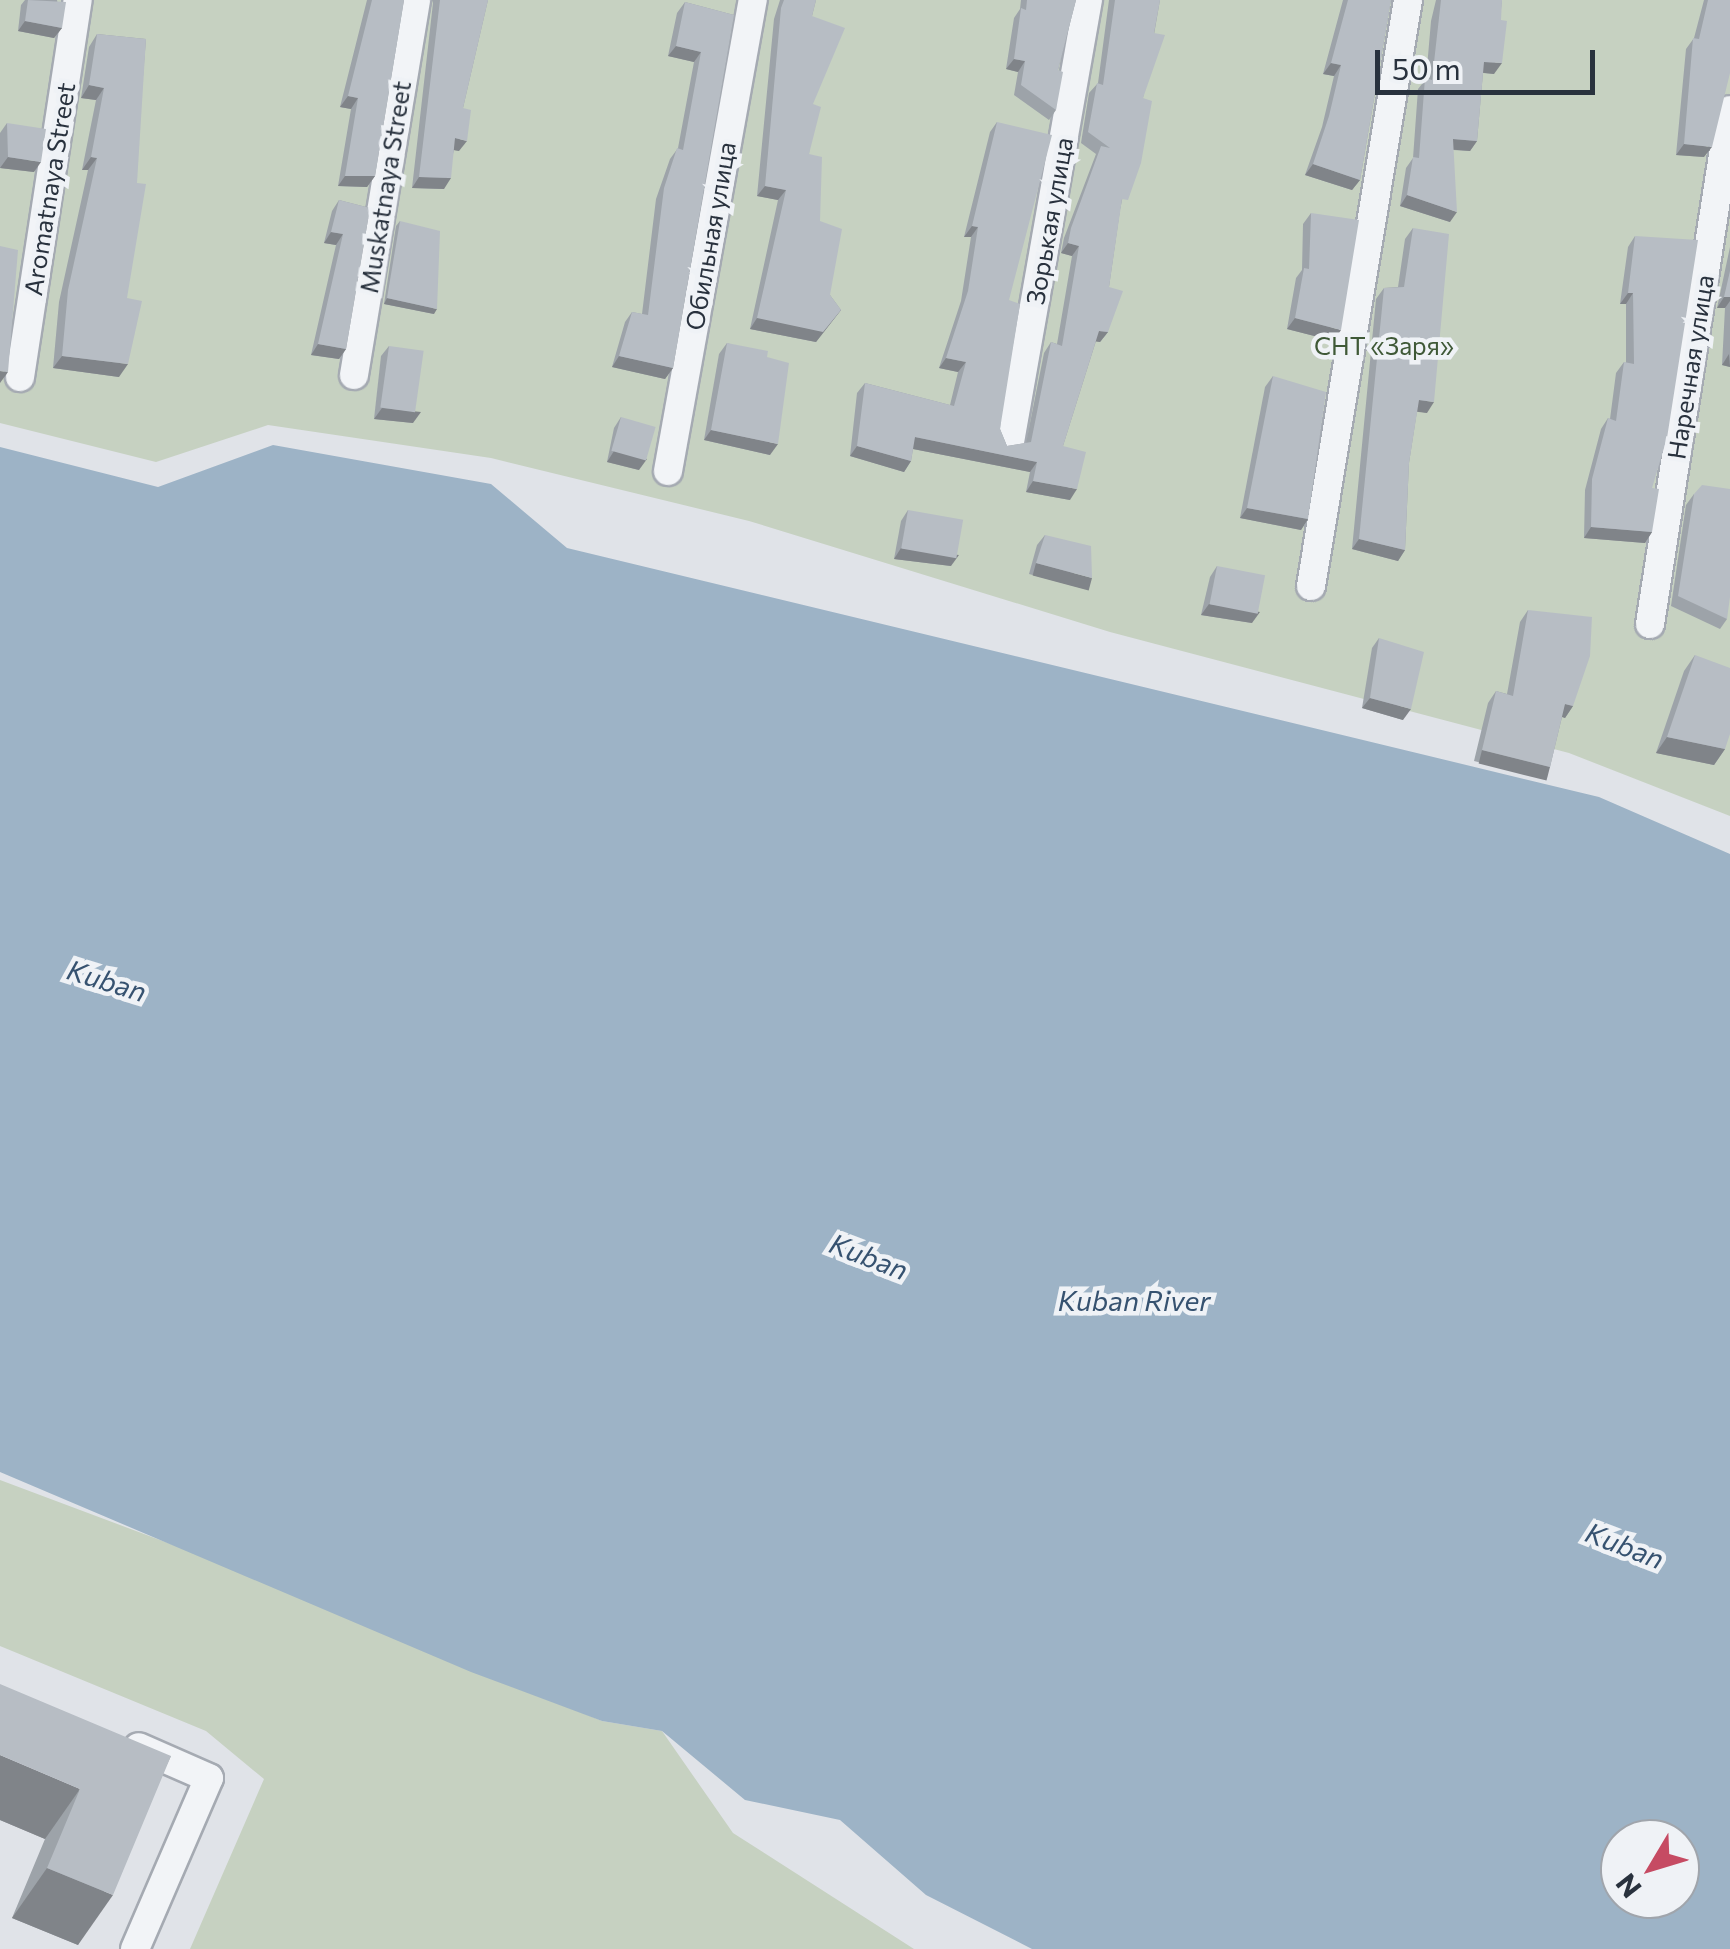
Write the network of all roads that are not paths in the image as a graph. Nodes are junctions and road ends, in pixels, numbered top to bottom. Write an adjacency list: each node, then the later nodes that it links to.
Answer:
1 (78, 0): 8 (street, Aromatnaya Street)
2 (416, 0): 7 (street, Muskatnaya Street)
3 (753, 0): 10 (street, Обильная улица)
4 (1088, 0): 9 (street, Зорькая улица)
5 (1408, 0): 11 (street)
6 (1730, 110): 12 (street, Наречная улица)
7 (354, 375)
8 (20, 378)
9 (1010, 442)
10 (668, 471)
11 (1312, 586)
12 (1650, 624)
13 (104, 1732): 14 (street)
14 (136, 1949)

